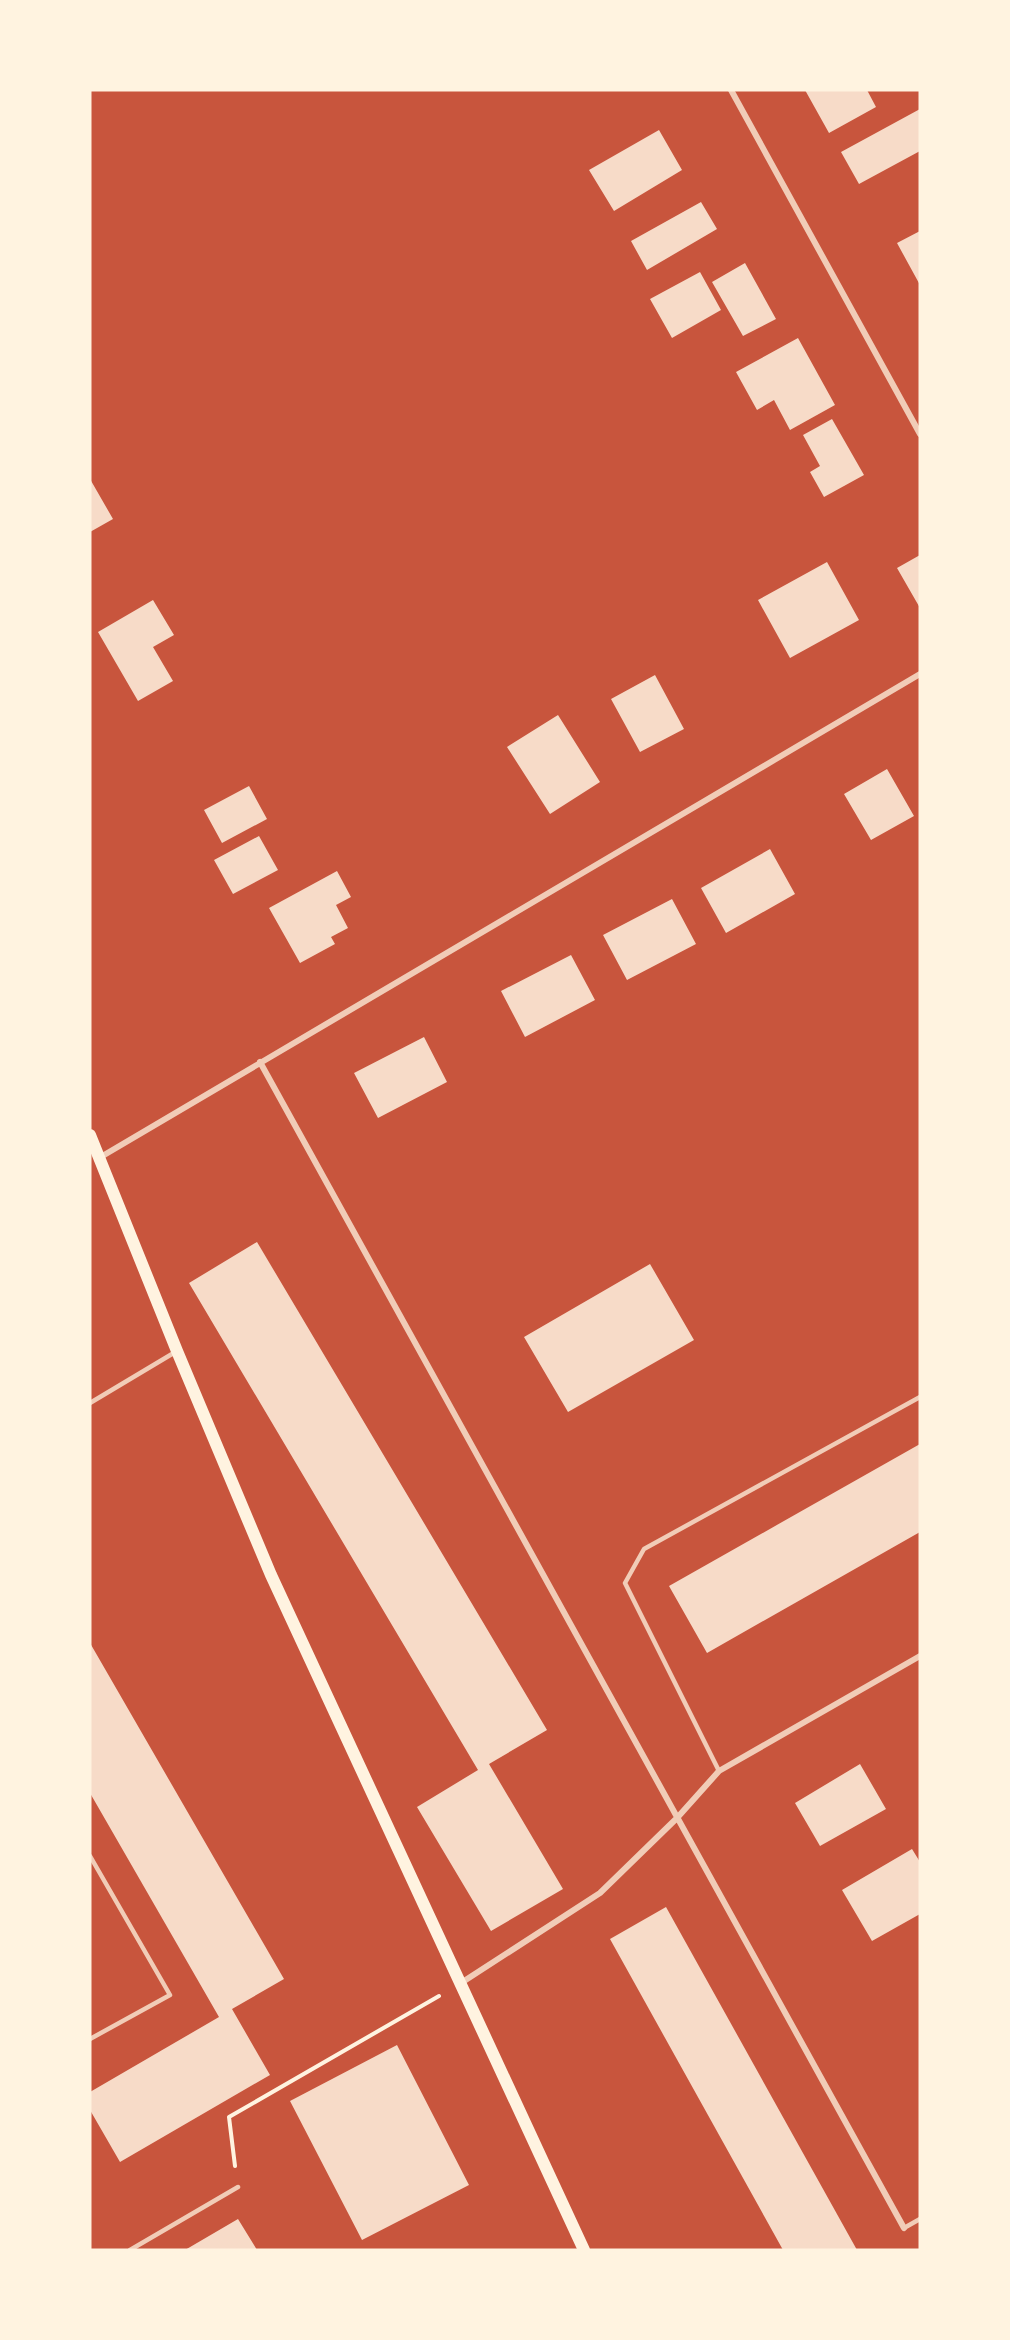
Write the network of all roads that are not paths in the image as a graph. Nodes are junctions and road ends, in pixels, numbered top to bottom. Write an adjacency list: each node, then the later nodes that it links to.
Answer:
1 (731, 90): 2 (street)
2 (920, 434)
3 (920, 674): 4 (street)
4 (260, 1062): 6 (street); 12 (street)
5 (90, 1135): 6 (main road)
6 (99, 1158): 7 (main road)
7 (177, 1352): 9 (lane); 14 (main road)
8 (920, 1397): 11 (lane)
9 (90, 1403)
10 (920, 1656): 11 (street)
11 (718, 1771): 12 (street)
12 (677, 1818): 14 (street); 18 (street)
13 (90, 1856): 15 (lane)
14 (461, 1983): 20 (main road)
15 (90, 2039)
16 (238, 2187): 19 (lane)
17 (920, 2219): 18 (lane)
18 (904, 2228)
19 (130, 2250)
20 (584, 2250)

